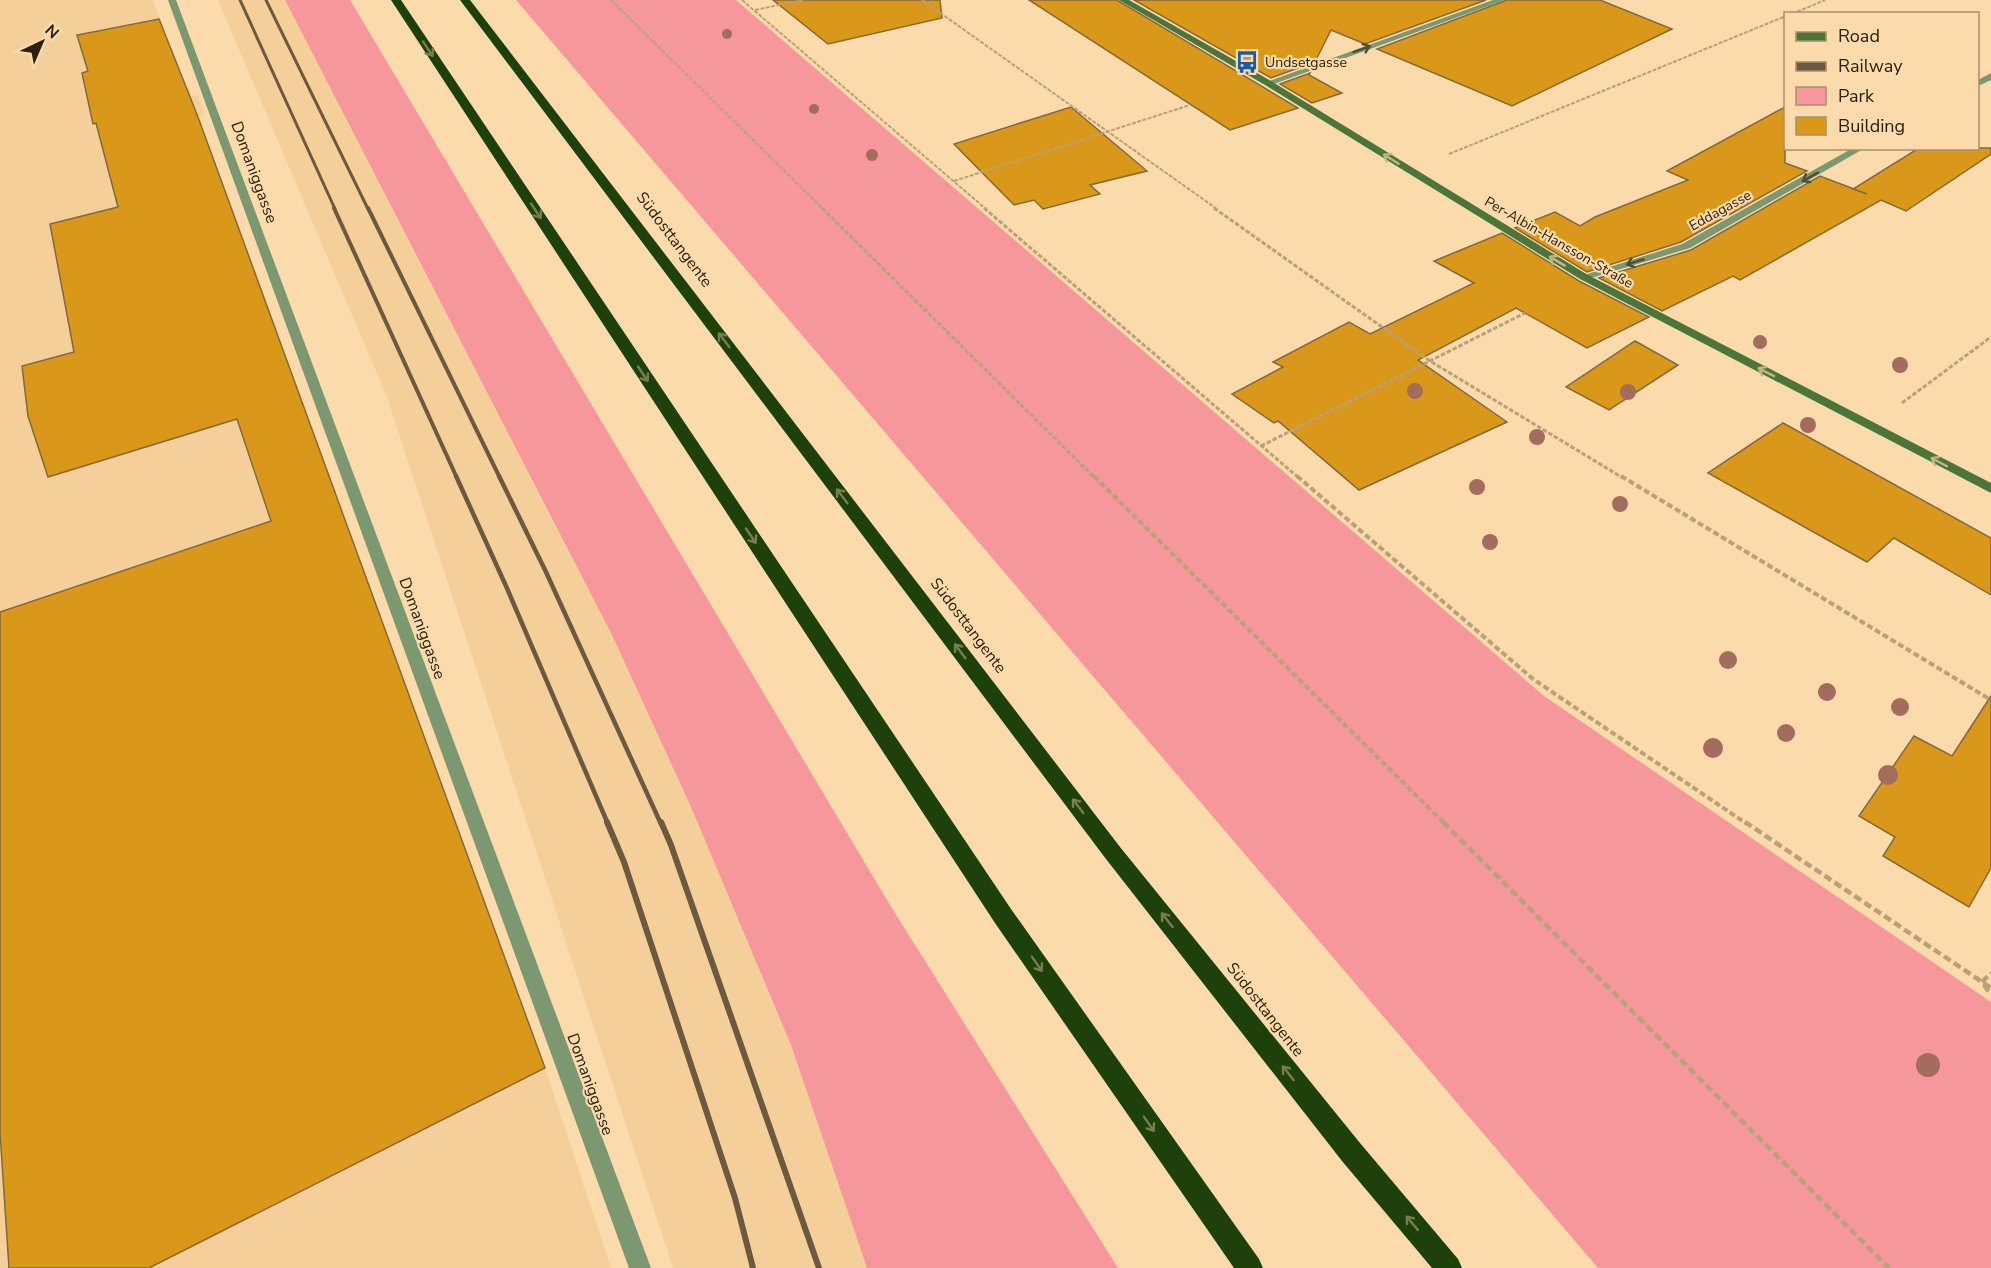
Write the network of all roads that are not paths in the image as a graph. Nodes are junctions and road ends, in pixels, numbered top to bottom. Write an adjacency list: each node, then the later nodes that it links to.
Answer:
1 (172, 0): 10 (street, Domaniggasse)
2 (396, 0): 11 (highway, one-way to 11)
3 (465, 0): 12 (highway, Südosttangente, one-way to 3)
4 (1123, 0): 6 (street, Per-Albin-Hansson-Straße)
5 (1501, 0): 6 (street, one-way to 5)
6 (1268, 83): 8 (street, Per-Albin-Hansson-Straße, one-way to 6)
7 (1857, 150): 8 (street, Eddagasse, one-way to 8)
8 (1584, 277): 9 (street, Per-Albin-Hansson-Straße, one-way to 8)
9 (1991, 489)
10 (640, 1268)
11 (1250, 1268)
12 (1449, 1268)

